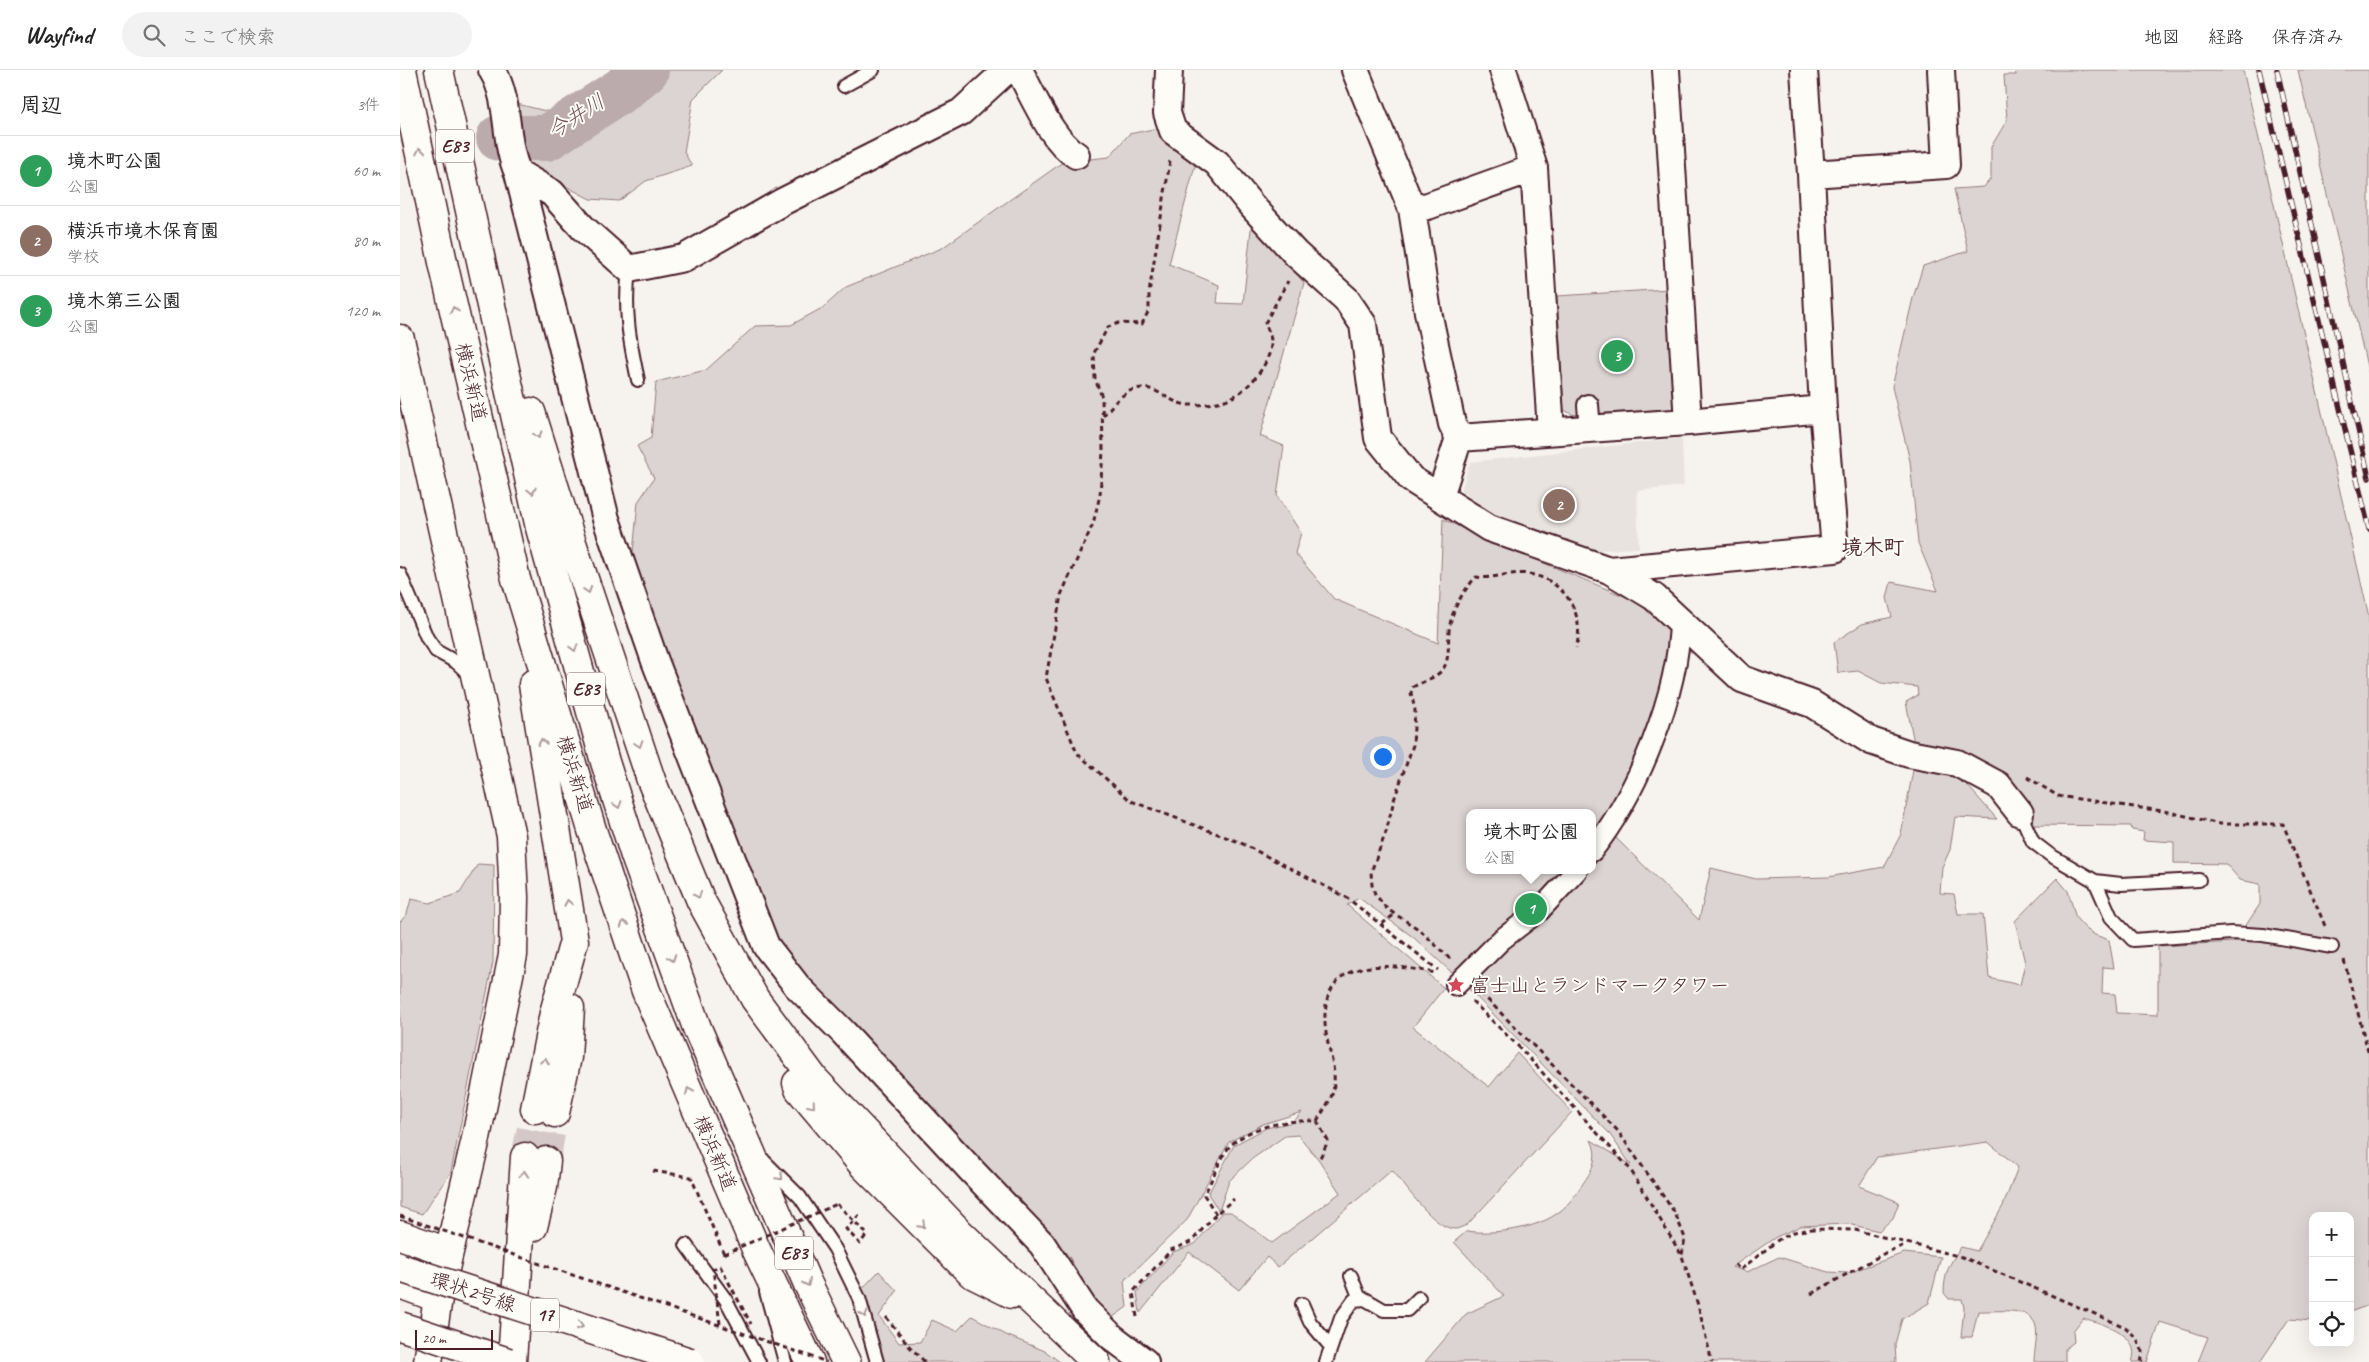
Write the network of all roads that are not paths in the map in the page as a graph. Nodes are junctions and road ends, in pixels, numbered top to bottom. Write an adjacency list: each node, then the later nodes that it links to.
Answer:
1 (402, 70): 30 (main road, 横浜新道 / E83, one-way to 1)
2 (439, 70): 19 (main road, 横浜新道 / E83)
3 (492, 70): 15 (street)
4 (873, 70): 13 (lane)
5 (1008, 70): 20 (street)
6 (1019, 70): 14 (street)
7 (1169, 70): 27 (street)
8 (1355, 70): 18 (street)
9 (1503, 70): 16 (street)
10 (1666, 70): 24 (street)
11 (1804, 70): 17 (street)
12 (1941, 70): 17 (street)
13 (844, 86)
14 (1076, 155)
15 (516, 168): 20 (street); 65 (street)
16 (1534, 168): 18 (street); 25 (street)
17 (1812, 174): 23 (street)
18 (1412, 210): 26 (street)
19 (472, 222): 41 (main road, 横浜新道 / E83, one-way to 41); 64 (main road, one-way to 64)
20 (629, 269): 22 (lane)
21 (400, 339): 32 (main road)
22 (638, 380)
23 (1823, 409): 24 (street); 28 (street)
24 (1688, 422): 25 (street)
25 (1551, 432): 26 (street)
26 (1460, 438): 27 (street)
27 (1440, 496): 28 (street)
28 (1609, 570): 31 (street)
29 (400, 574): 32 (lane)
30 (516, 579): 40 (main road, one-way to 30); 45 (main road, 横浜新道 / E83, one-way to 30)
31 (1680, 620): 33 (street); 34 (street)
32 (474, 678): 46 (main road)
33 (2020, 813): 37 (lane)
34 (1596, 846)
35 (1573, 874): 39 (street)
36 (2199, 880): 37 (lane)
37 (2095, 881): 38 (lane)
38 (2332, 947)
39 (1460, 980)
40 (545, 1111)
41 (745, 1142): 62 (main road, 横浜新道 / E83, one-way to 62); 63 (lane, one-way to 63)
42 (536, 1159): 57 (main road, one-way to 42)
43 (400, 1235): 46 (main road)
44 (686, 1245): 59 (lane)
45 (756, 1249): 60 (lane); 61 (main road, 横浜新道 / E83)
46 (448, 1252): 50 (main road)
47 (400, 1268): 58 (main road, 環状2号線 / 17, one-way to 58, bridge)
48 (1351, 1276): 52 (lane)
49 (400, 1284): 50 (main road)
50 (438, 1298): 56 (main road)
51 (1419, 1298): 52 (lane)
52 (1360, 1299): 55 (lane)
53 (1302, 1304): 55 (lane)
54 (400, 1326): 57 (main road, bridge)
55 (1331, 1347): 66 (lane)
56 (428, 1362)
57 (510, 1362)
58 (690, 1362)
59 (759, 1362)
60 (785, 1362)
61 (810, 1362)
62 (846, 1362)
63 (877, 1362)
64 (1096, 1362)
65 (1145, 1362)
66 (1326, 1362)

